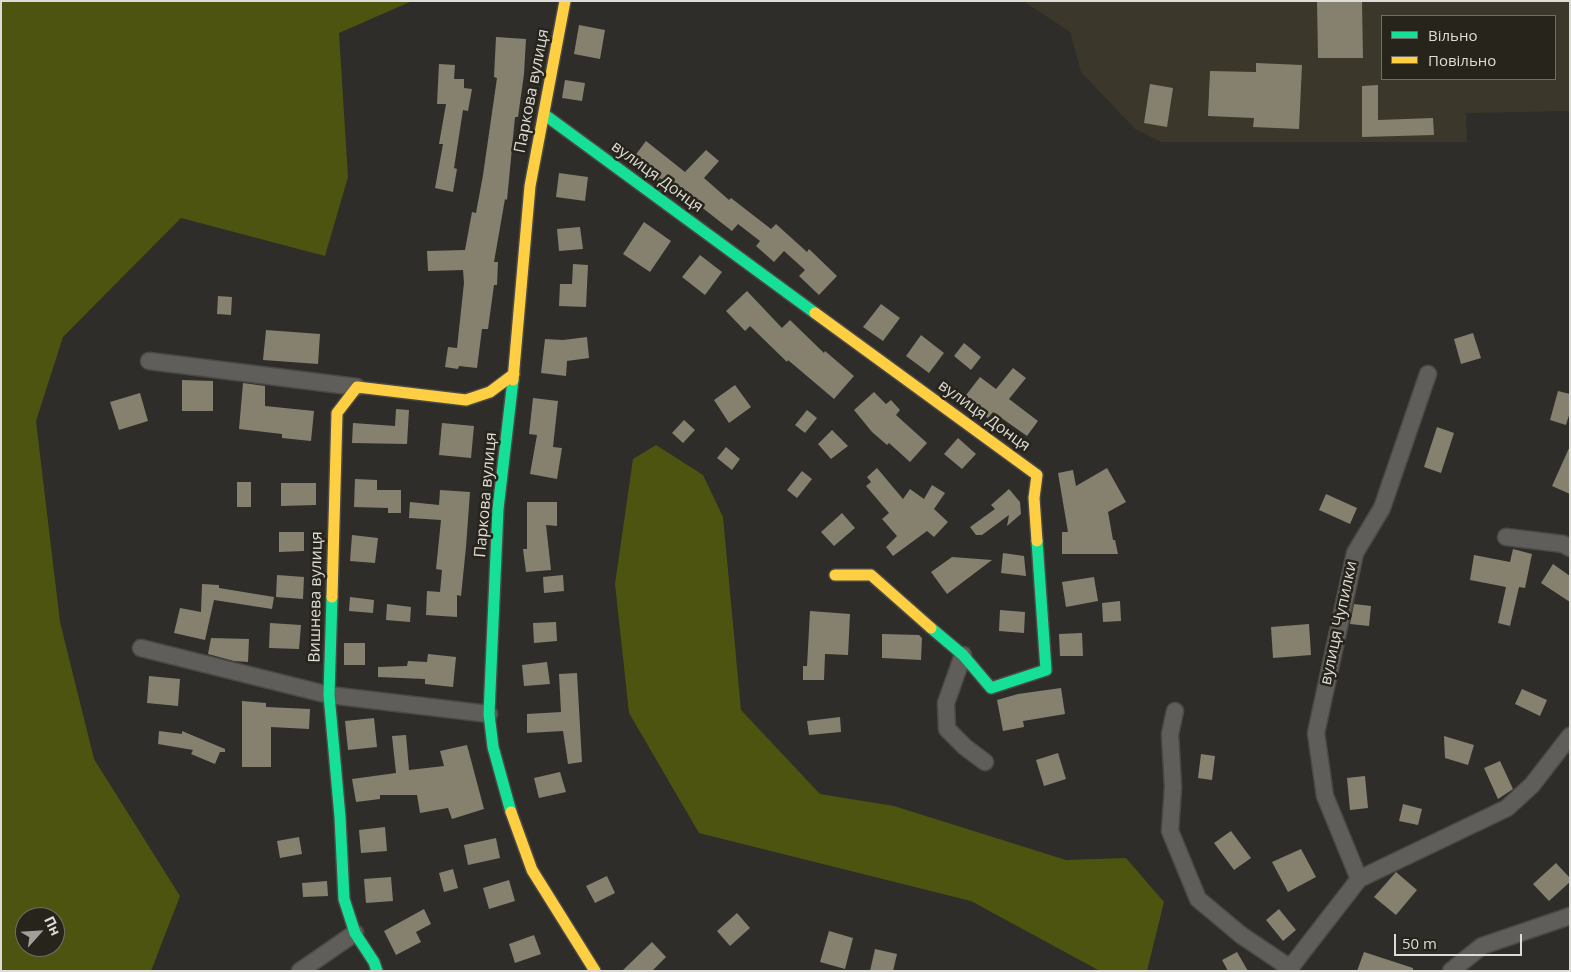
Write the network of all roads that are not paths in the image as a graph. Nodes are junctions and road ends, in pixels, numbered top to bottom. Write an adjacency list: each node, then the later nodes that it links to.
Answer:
1 (565, 1): 2 (street, Паркова вулиця)
2 (545, 115): 4 (street, Паркова вулиця); 11 (street, вулиця Донця)
3 (148, 361): 6 (street)
4 (514, 374): 6 (street); 14 (street, Паркова вулиця)
5 (1428, 374): 17 (street, вулиця Чупилки)
6 (357, 387): 12 (street, Вишнева вулиця)
7 (1506, 537): 8 (street)
8 (1570, 548)
9 (835, 575): 11 (street, вулиця Донця)
10 (141, 648): 12 (street)
11 (963, 655): 16 (street)
12 (329, 695): 14 (street); 19 (street, Вишнева вулиця)
13 (1175, 711): 20 (street)
14 (489, 714): 23 (street, Паркова вулиця)
15 (1570, 736): 17 (street)
16 (985, 762)
17 (1359, 879): 20 (street)
18 (1570, 916): 24 (street)
19 (355, 933): 21 (street); 22 (street, Вишнева вулиця)
20 (1291, 969)
21 (300, 971)
22 (377, 971)
23 (595, 971)
24 (1451, 971)

